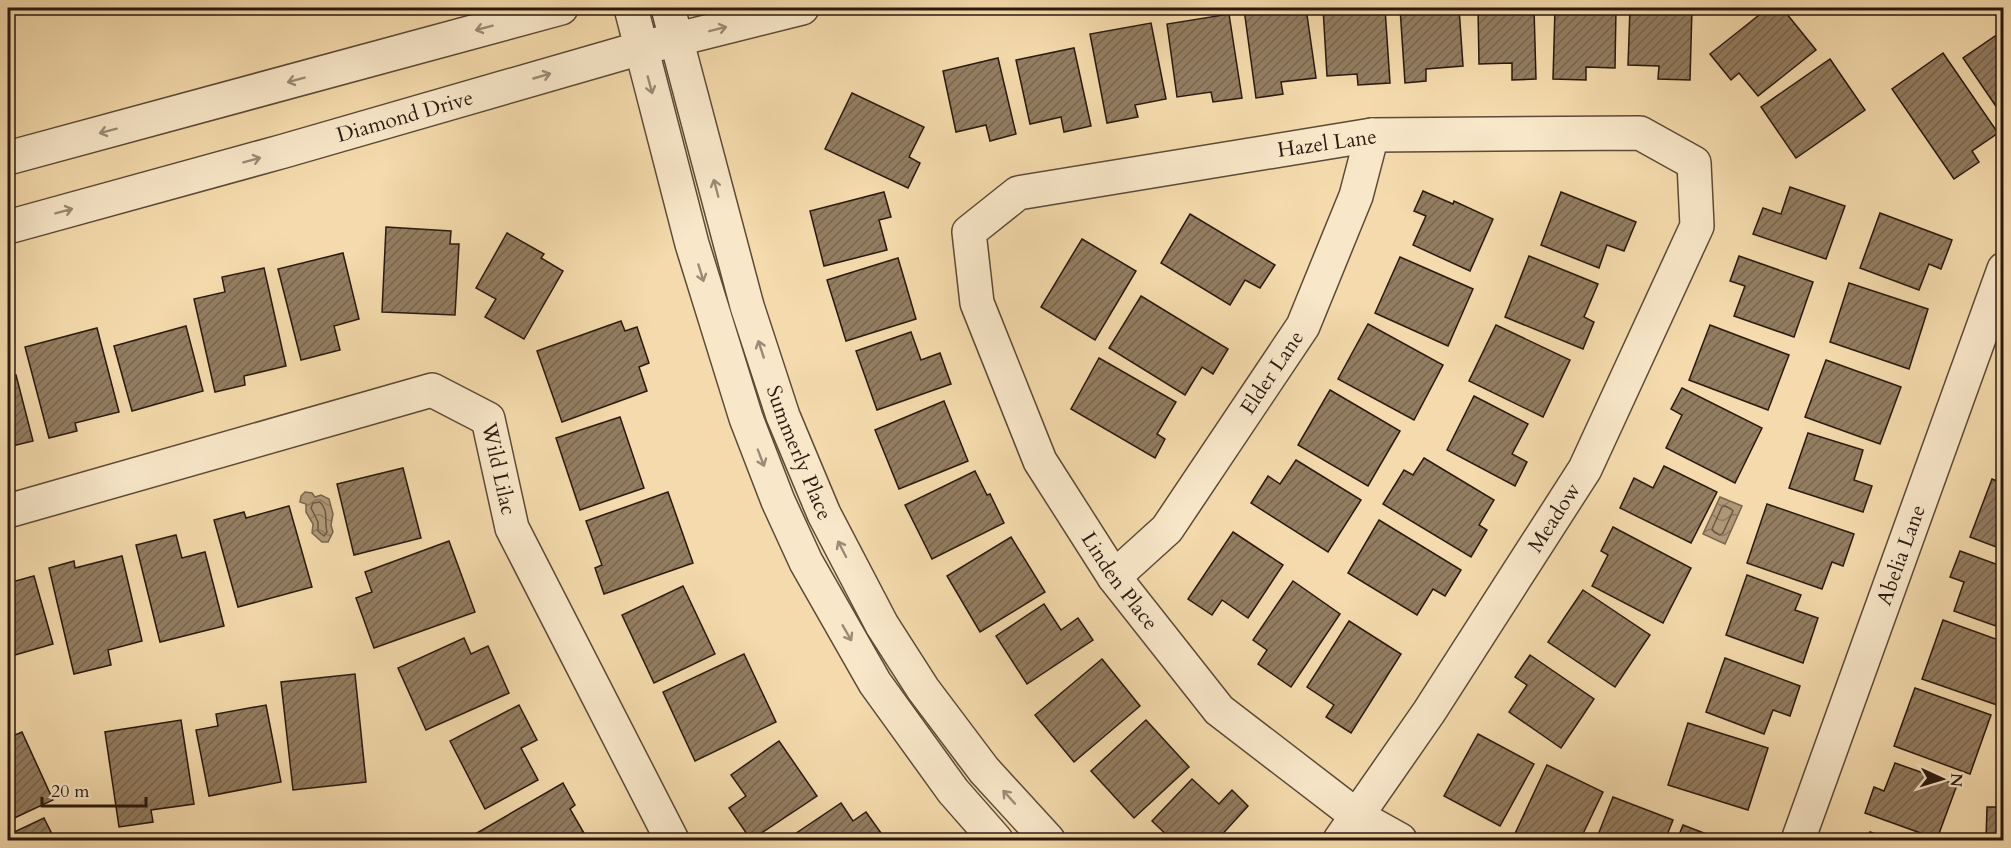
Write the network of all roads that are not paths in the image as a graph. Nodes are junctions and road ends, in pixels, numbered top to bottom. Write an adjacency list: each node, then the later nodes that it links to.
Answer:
1 (561, 8): 8 (street, one-way to 8)
2 (631, 8): 6 (street, Summerly Place)
3 (668, 8): 5 (street, Summerly Place)
4 (802, 8): 5 (street, Diamond Drive, one-way to 4)
5 (676, 40): 6 (street, Diamond Drive); 18 (street, Summerly Place, one-way to 5)
6 (641, 48): 10 (street, Diamond Drive, one-way to 6); 17 (street, Summerly Place, one-way to 17)
7 (1372, 135): 9 (street, Hazel Lane); 11 (street, Hazel Lane); 14 (street, Elder Lane)
8 (8, 158)
9 (1694, 163): 15 (street, Meadow)
10 (8, 227)
11 (969, 232): 14 (street, Linden Place)
12 (2004, 269): 20 (street, Abelia Lane)
13 (8, 511): 16 (street, Wild Lilac)
14 (1114, 577): 15 (street, Linden Place)
15 (1348, 828): 19 (street, Linden Place)
16 (672, 840)
17 (996, 840)
18 (1048, 840)
19 (1400, 840)
20 (1798, 840)

